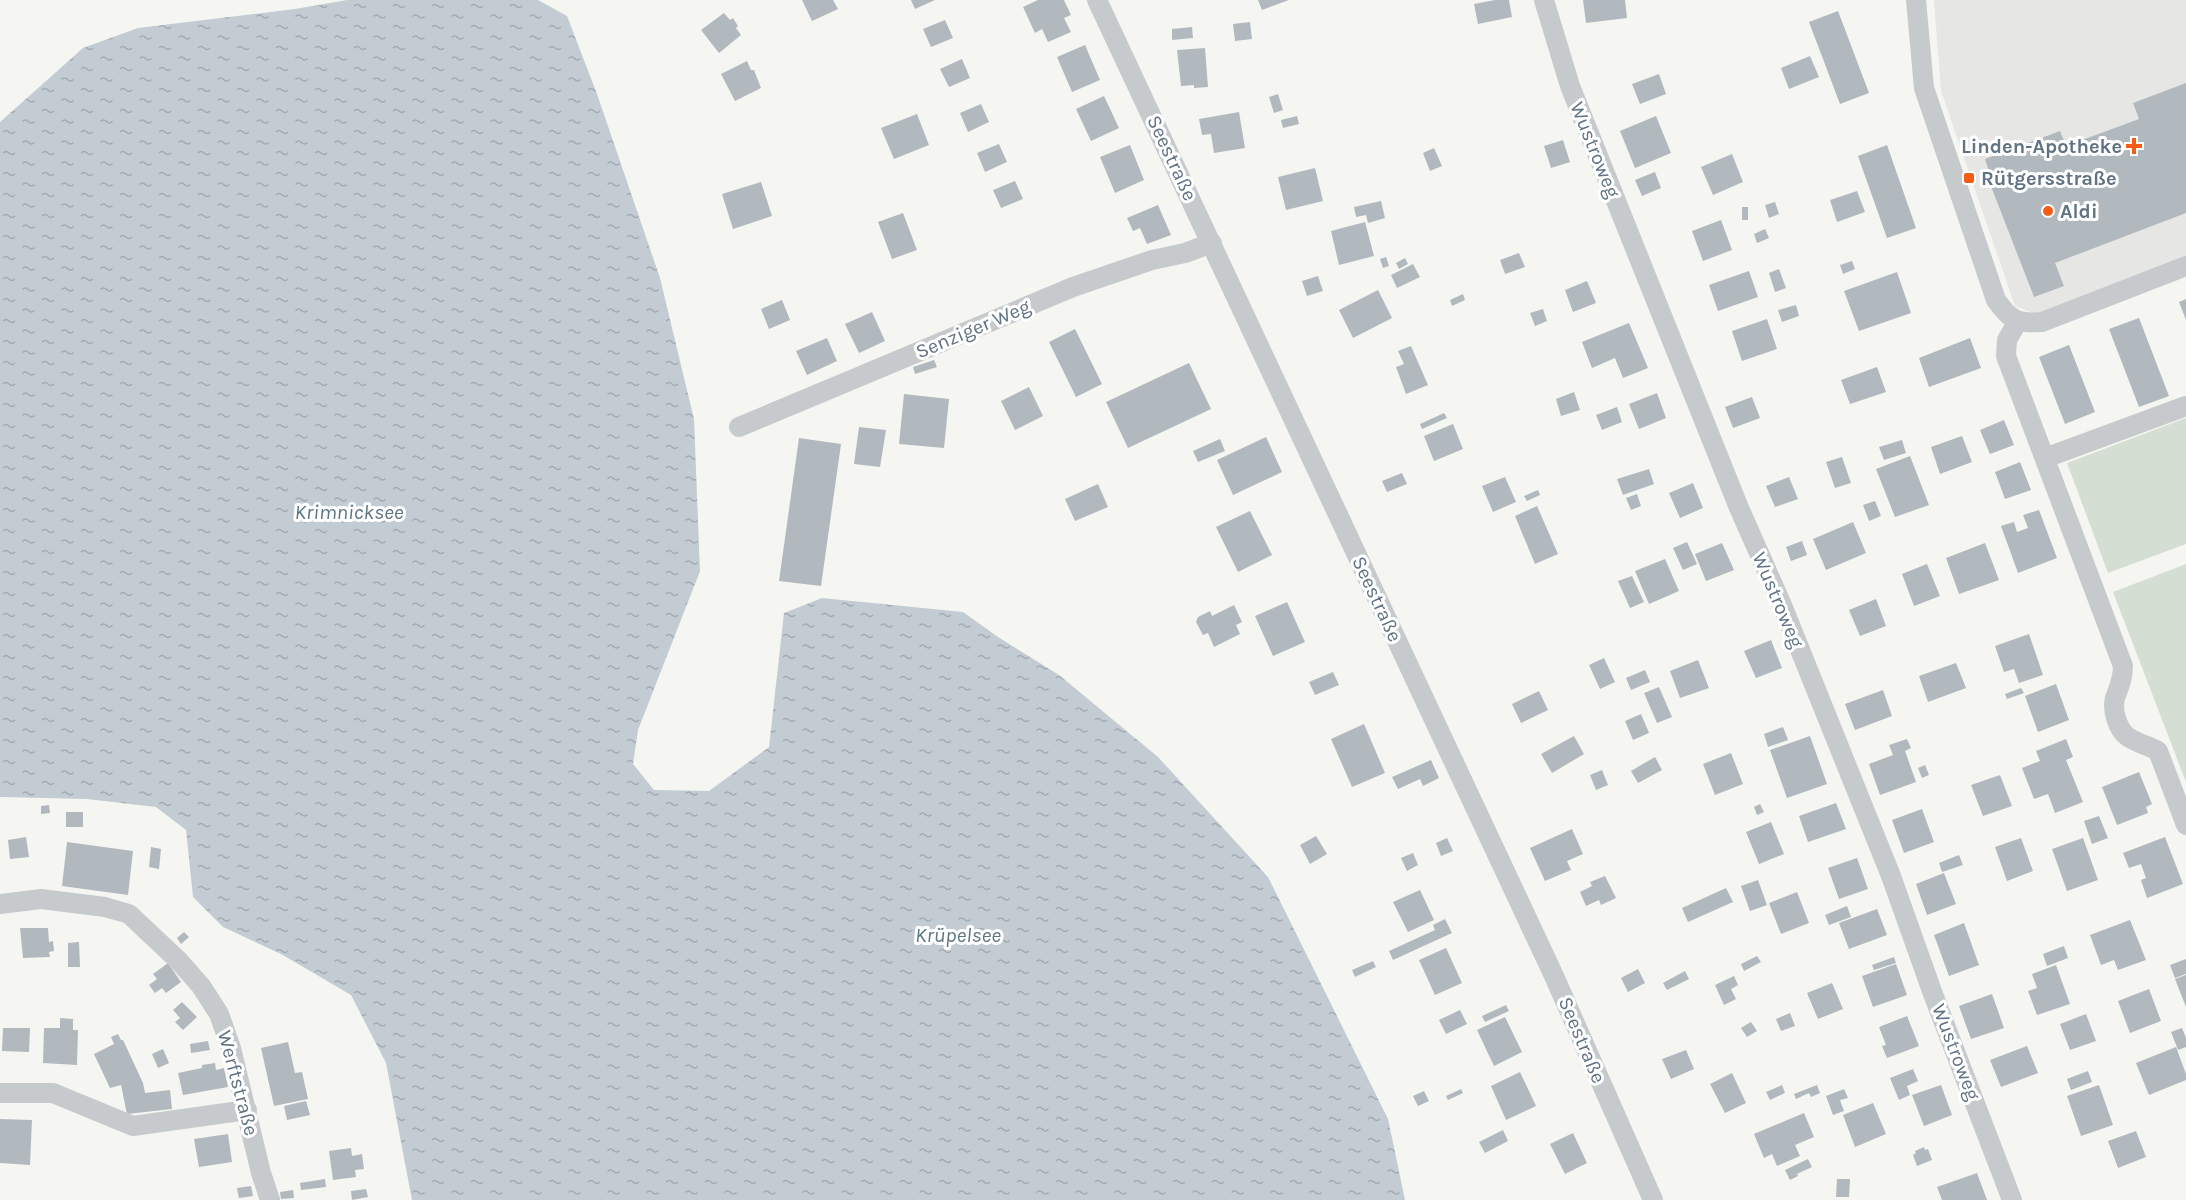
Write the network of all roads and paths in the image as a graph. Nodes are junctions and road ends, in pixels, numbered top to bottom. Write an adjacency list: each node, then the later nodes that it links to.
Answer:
1 (1097, 0): 4 (street, Seestraße)
2 (1544, 0): 16 (street, Wustroweg)
3 (1916, 0): 6 (street)
4 (1212, 243): 8 (street, Senziger Weg); 15 (street, Seestraße)
5 (2186, 266): 6 (street)
6 (2018, 321): 9 (street)
7 (2186, 406): 9 (street)
8 (739, 427)
9 (2044, 458): 10 (street)
10 (2186, 825)
11 (0, 904): 13 (street, Werftstraße)
12 (0, 1093): 13 (street)
13 (247, 1110): 14 (street, Werftstraße)
14 (270, 1200)
15 (1653, 1200)
16 (2012, 1200)

